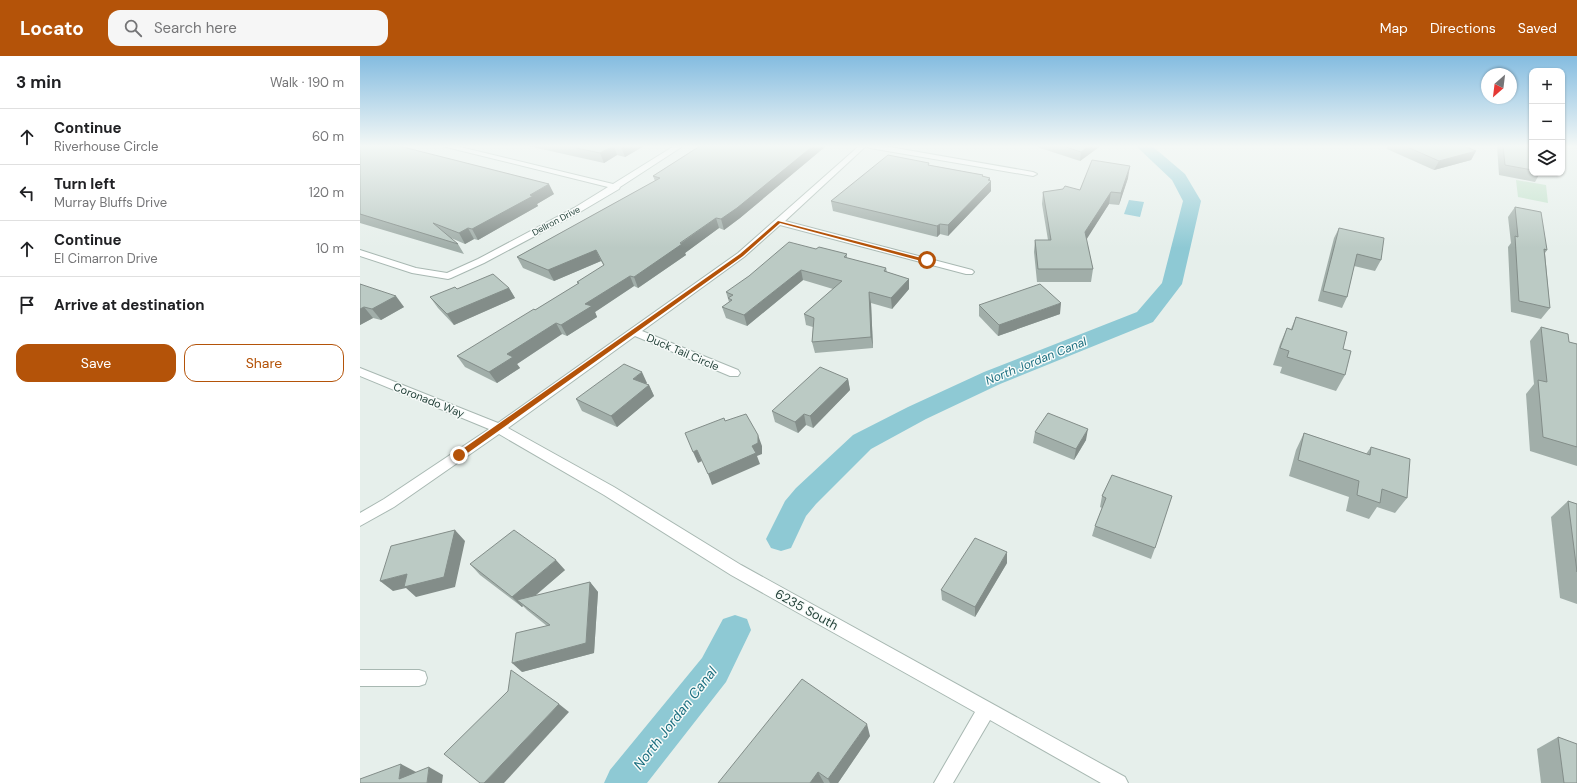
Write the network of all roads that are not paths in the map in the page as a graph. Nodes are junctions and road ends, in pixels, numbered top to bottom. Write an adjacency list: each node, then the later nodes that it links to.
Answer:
1 (587, 180): 4 (street)
2 (627, 180): 4 (street, Dellron Drive)
3 (826, 180): 5 (street)
4 (616, 187): 6 (street, Dellron Drive)
5 (780, 222): 7 (street); 8 (street)
6 (360, 254)
7 (969, 272)
8 (633, 331): 10 (street, Duck Tail Circle); 11 (street)
9 (360, 372): 11 (street, Coronado Way)
10 (734, 374)
11 (499, 428): 12 (street); 15 (street, 6235 South)
12 (360, 520)
13 (360, 678): 14 (street)
14 (419, 678)
15 (986, 710): 16 (street); 17 (street, 6235 South)
16 (944, 783)
17 (1120, 783)

